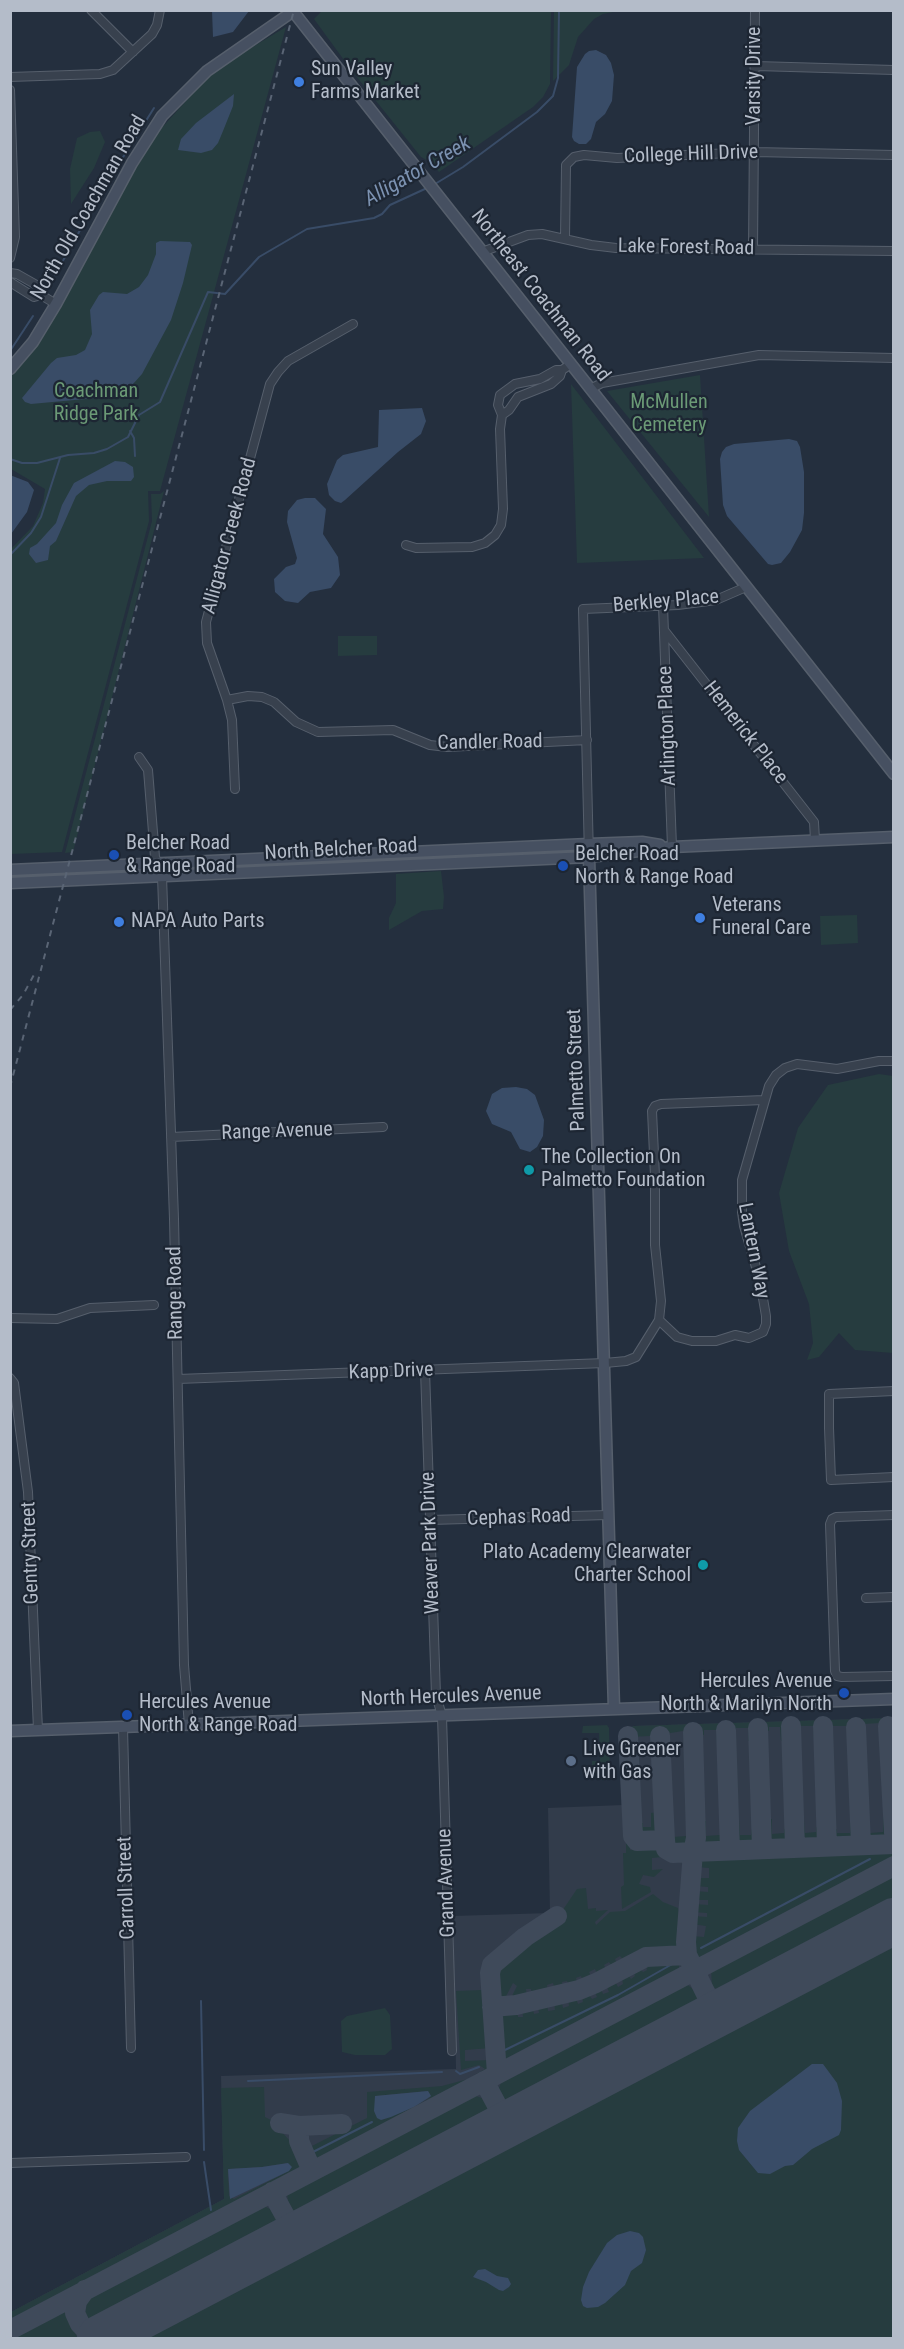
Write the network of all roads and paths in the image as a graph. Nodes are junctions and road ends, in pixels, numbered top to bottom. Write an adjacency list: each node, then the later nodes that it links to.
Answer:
1 (91, 10): 5 (street)
2 (160, 10): 5 (street)
3 (755, 10): 6 (street, Varsity Drive)
4 (294, 11): 15 (main road, Northeast Coachman Road); 20 (main road, North Old Coachman Road)
5 (133, 52): 8 (street)
6 (756, 66): 7 (street); 10 (street, Varsity Drive)
7 (894, 70)
8 (10, 77)
9 (10, 90): 16 (street)
10 (755, 152): 11 (street, College Hill Drive); 12 (street, College Hill Drive); 13 (street, Varsity Drive)
11 (894, 155)
12 (565, 238): 13 (street, Lake Forest Road); 15 (street, Lake Forest Road)
13 (753, 250): 14 (street, Lake Forest Road)
14 (894, 250)
15 (482, 252): 23 (main road, Northeast Coachman Road)
16 (10, 258)
17 (10, 273): 19 (street)
18 (10, 282): 19 (street)
19 (42, 295): 20 (street)
20 (56, 304): 24 (main road, North Old Coachman Road)
21 (352, 324): 34 (street, Alligator Creek Road)
22 (894, 358): 26 (street)
23 (566, 367): 25 (street); 26 (main road, Northeast Coachman Road); 27 (street)
24 (10, 369)
25 (511, 386): 27 (street); 28 (street)
26 (590, 389): 30 (main road, Northeast Coachman Road)
27 (518, 397): 28 (street)
28 (502, 415): 29 (street)
29 (406, 545)
30 (746, 587): 31 (street, Berkley Place); 37 (main road, Northeast Coachman Road)
31 (663, 606): 32 (street, Berkley Place); 33 (street, Arlington Place)
32 (583, 609): 35 (street, Palmetto Street)
33 (664, 630): 40 (street, Hemerick Place); 42 (street, Arlington Place)
34 (227, 700): 35 (street, Candler Road); 38 (street, Alligator Creek Road)
35 (587, 741): 41 (street, Palmetto Street)
36 (139, 757): 44 (street, Range Road)
37 (894, 774)
38 (235, 789)
39 (893, 837): 40 (main road, North Belcher Road)
40 (815, 840): 42 (main road, North Belcher Road)
41 (589, 843): 42 (main road, North Belcher Road); 43 (street, Palmetto Street); 44 (main road, North Belcher Road)
42 (672, 847): 43 (main road, North Belcher Road)
43 (589, 857): 46 (main road, North Belcher Road); 55 (main road, Palmetto Street)
44 (158, 862): 45 (main road, North Belcher Road); 46 (street, Range Road)
45 (10, 870)
46 (162, 876): 47 (main road, North Belcher Road); 51 (street, Range Road)
47 (10, 883)
48 (894, 1061): 49 (street, Lantern Way)
49 (764, 1100): 54 (street); 54 (street, Lantern Way)
50 (383, 1127): 51 (street, Range Avenue)
51 (171, 1137): 58 (street, Range Road)
52 (154, 1305): 53 (street)
53 (10, 1318)
54 (659, 1320): 55 (street, Kapp Drive)
55 (605, 1363): 56 (street, Kapp Drive); 61 (main road, Palmetto Street)
56 (425, 1370): 58 (street, Kapp Drive); 63 (street, Weaver Park Drive)
57 (10, 1378): 72 (street, Gentry Street)
58 (178, 1379): 70 (street, Range Road)
59 (894, 1391): 60 (street)
60 (894, 1477)
61 (608, 1515): 63 (street, Cephas Road); 68 (main road, Palmetto Street)
62 (894, 1515): 66 (street)
63 (430, 1520): 69 (street, Weaver Park Drive)
64 (894, 1597): 65 (street)
65 (866, 1598)
66 (894, 1676)
67 (894, 1699): 68 (main road, North Hercules Avenue)
68 (614, 1709): 69 (main road, North Hercules Avenue)
69 (442, 1716): 70 (main road, North Hercules Avenue); 75 (street, Grand Avenue)
70 (189, 1725): 71 (main road, North Hercules Avenue)
71 (123, 1727): 72 (main road, North Hercules Avenue); 74 (street, Carroll Street)
72 (39, 1730): 73 (main road, North Hercules Avenue)
73 (10, 1731)
74 (131, 2048)
75 (452, 2051)
76 (186, 2157): 77 (street)
77 (10, 2163)

